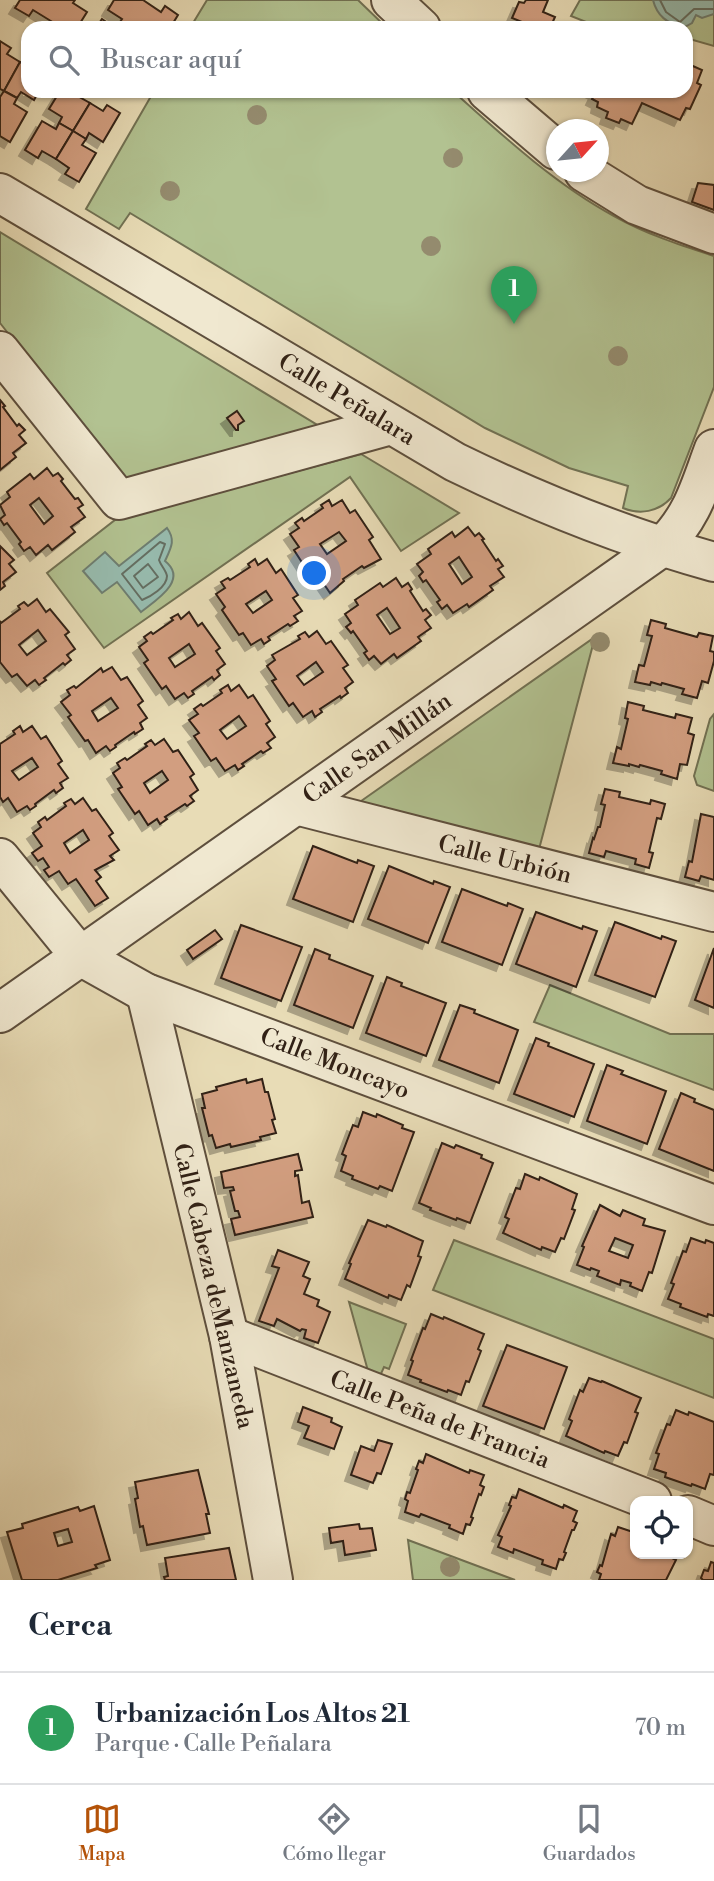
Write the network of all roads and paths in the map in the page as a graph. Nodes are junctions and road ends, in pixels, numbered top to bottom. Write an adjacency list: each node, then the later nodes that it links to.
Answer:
1 (391, 0): 2 (street)
2 (414, 21)
3 (495, 98): 4 (street)
4 (546, 141)
5 (600, 182): 7 (street)
6 (0, 193): 9 (street, Calle Peñalara)
7 (714, 234)
8 (0, 351): 9 (street)
9 (391, 425): 11 (street, Calle Peñalara)
10 (714, 449): 11 (street, Calle San Millán)
11 (662, 547): 12 (street, Calle Peñalara); 13 (street, Calle San Millán)
12 (714, 562)
13 (296, 805): 15 (street, Calle Urbión); 16 (street, Calle San Millán)
14 (0, 858): 16 (street, Calle Moncayo)
15 (714, 912)
16 (80, 956): 17 (street, Calle Moncayo); 18 (street, Calle San Millán)
17 (146, 993): 19 (street, Calle Moncayo); 20 (street, Calle Cabeza deManzaneda)
18 (0, 1013)
19 (714, 1205)
20 (229, 1336): 21 (street, Calle Peña de Francia); 24 (street, Calle Cabeza deManzaneda)
21 (639, 1496)
22 (693, 1517): 23 (street)
23 (714, 1526)
24 (273, 1580)

